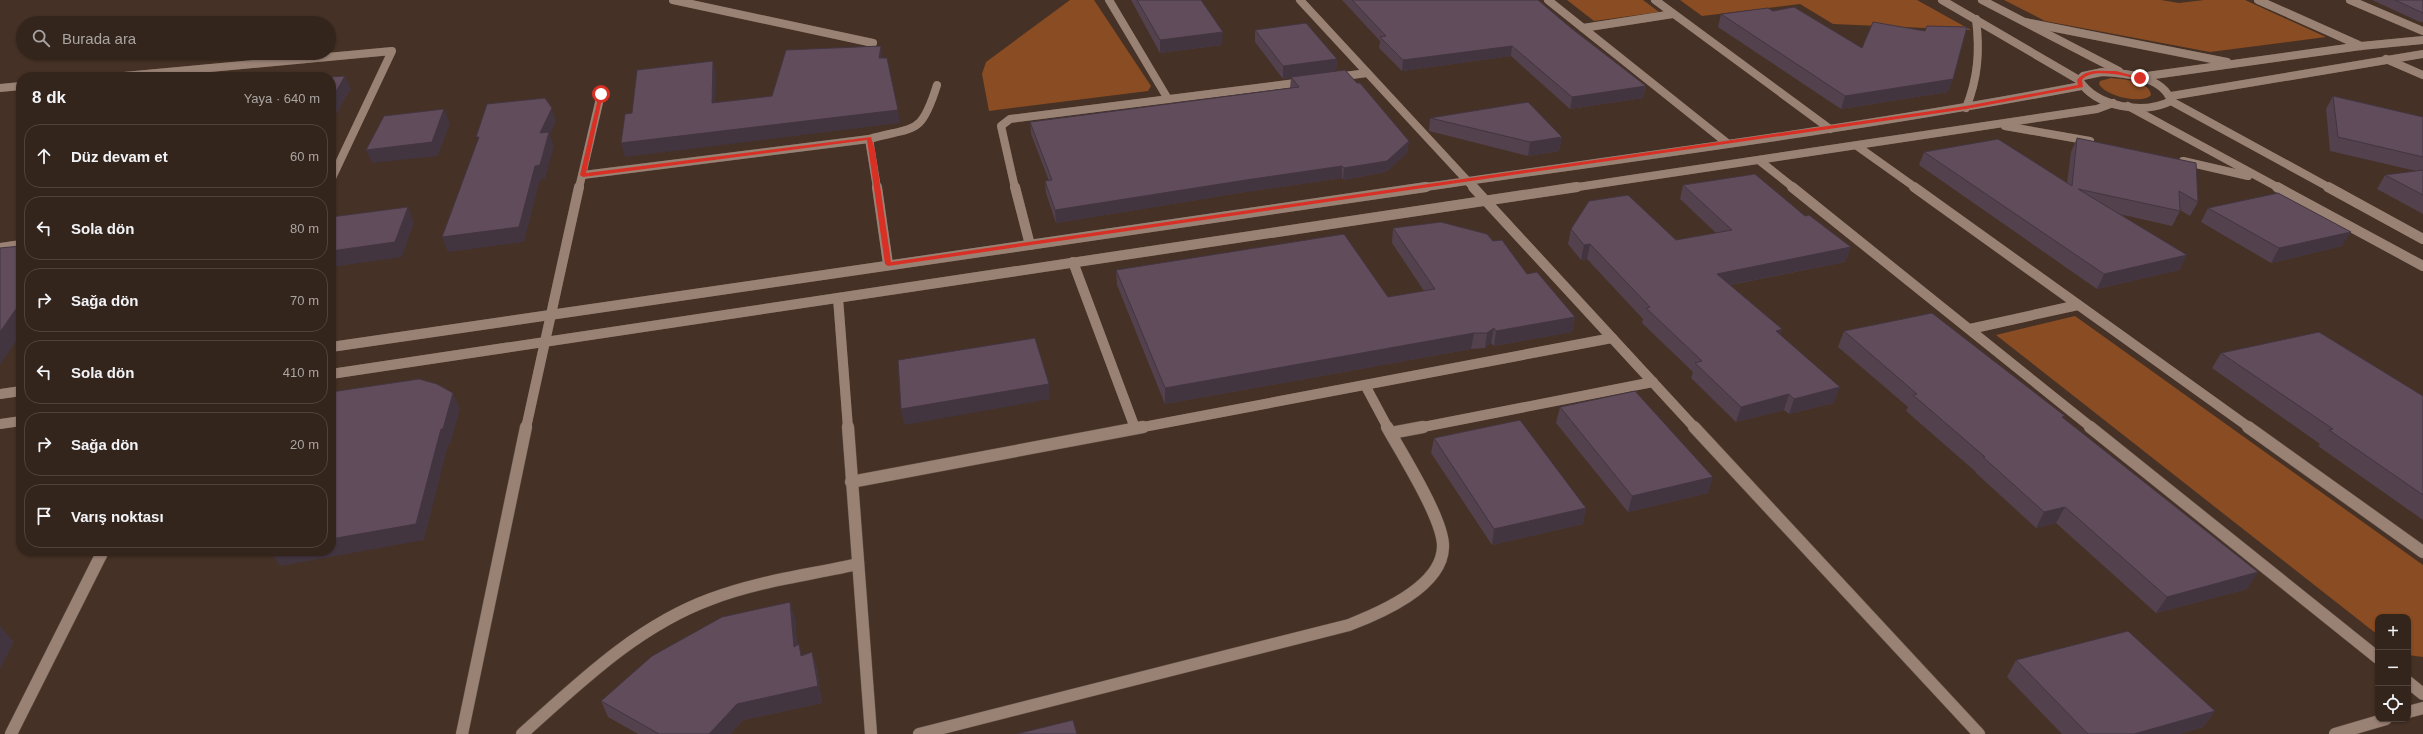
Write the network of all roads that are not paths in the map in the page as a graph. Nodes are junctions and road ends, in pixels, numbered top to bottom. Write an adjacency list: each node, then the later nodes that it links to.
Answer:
1 (673, 0): 16 (street)
2 (1109, 0): 36 (street)
3 (1300, 0): 24 (street)
4 (1548, 0): 13 (street)
5 (1655, 0): 10 (street)
6 (1942, 0): 11 (street)
7 (1982, 0): 12 (street)
8 (2258, 0): 17 (street)
9 (2350, 0): 14 (street)
10 (1673, 14): 13 (street); 41 (street)
11 (1976, 19): 30 (street); 39 (street)
12 (2025, 22): 22 (street); 25 (street)
13 (1583, 28): 43 (street)
14 (2423, 31)
15 (2423, 40): 17 (street)
16 (873, 43)
17 (2360, 46): 22 (street)
18 (2423, 54): 20 (street)
19 (336, 56): 48 (street)
20 (2386, 59): 26 (street); 35 (street)
21 (295, 60): 23 (street)
22 (2235, 63): 28 (street)
23 (167, 72)
24 (1367, 73): 27 (street); 50 (street)
25 (2126, 74): 28 (street); 30 (street)
26 (2423, 75)
27 (1329, 78)
28 (2140, 78): 35 (street)
29 (1313, 80): 36 (street)
30 (2080, 83): 37 (street); 39 (street)
31 (936, 85): 42 (street)
32 (16, 86): 33 (street)
33 (0, 88)
34 (601, 94): 49 (street)
35 (2171, 98): 38 (street); 53 (street)
36 (1168, 99): 54 (street)
37 (2113, 103): 38 (street); 40 (street)
38 (2128, 106): 51 (street)
39 (1966, 108): 41 (street)
40 (1977, 126): 44 (street); 45 (street)
41 (1830, 129): 43 (street)
42 (869, 138): 49 (street); 58 (street)
43 (1727, 143): 50 (street)
44 (2099, 143)
45 (1857, 146): 47 (street); 61 (street)
46 (2175, 160): 51 (street)
47 (1760, 161): 52 (street); 63 (street)
48 (336, 169)
49 (583, 175): 62 (street)
50 (1465, 180): 52 (street); 54 (street)
51 (2264, 180): 59 (street)
52 (1487, 200): 57 (street); 64 (street)
53 (2423, 239)
54 (1030, 245): 58 (street)
55 (16, 246): 56 (street)
56 (0, 248)
57 (1073, 262): 60 (street); 74 (street)
58 (888, 264): 62 (street)
59 (2423, 266)
60 (838, 298): 65 (street); 76 (street)
61 (2078, 305): 63 (street); 77 (street)
62 (551, 316): 65 (street); 66 (street)
63 (1970, 329): 80 (street)
64 (1612, 338): 68 (street); 69 (street)
65 (544, 340): 67 (street); 87 (street)
66 (336, 346)
67 (336, 373)
68 (1653, 382): 75 (street); 91 (street)
69 (1365, 385): 74 (street); 75 (street)
70 (16, 392): 71 (street)
71 (0, 394)
72 (16, 422): 73 (street)
73 (0, 424)
74 (1135, 428): 76 (street)
75 (1390, 432): 90 (street)
76 (851, 482): 79 (street)
77 (2423, 552)
78 (100, 556): 86 (street)
79 (858, 564): 88 (street); 89 (street)
80 (2375, 656)
81 (2411, 684): 82 (street)
82 (2423, 694)
83 (2423, 708): 84 (street)
84 (2411, 711)
85 (2376, 722): 92 (street)
86 (11, 734)
87 (462, 734)
88 (522, 734)
89 (871, 734)
90 (919, 734)
91 (1979, 734)
92 (2335, 734)

